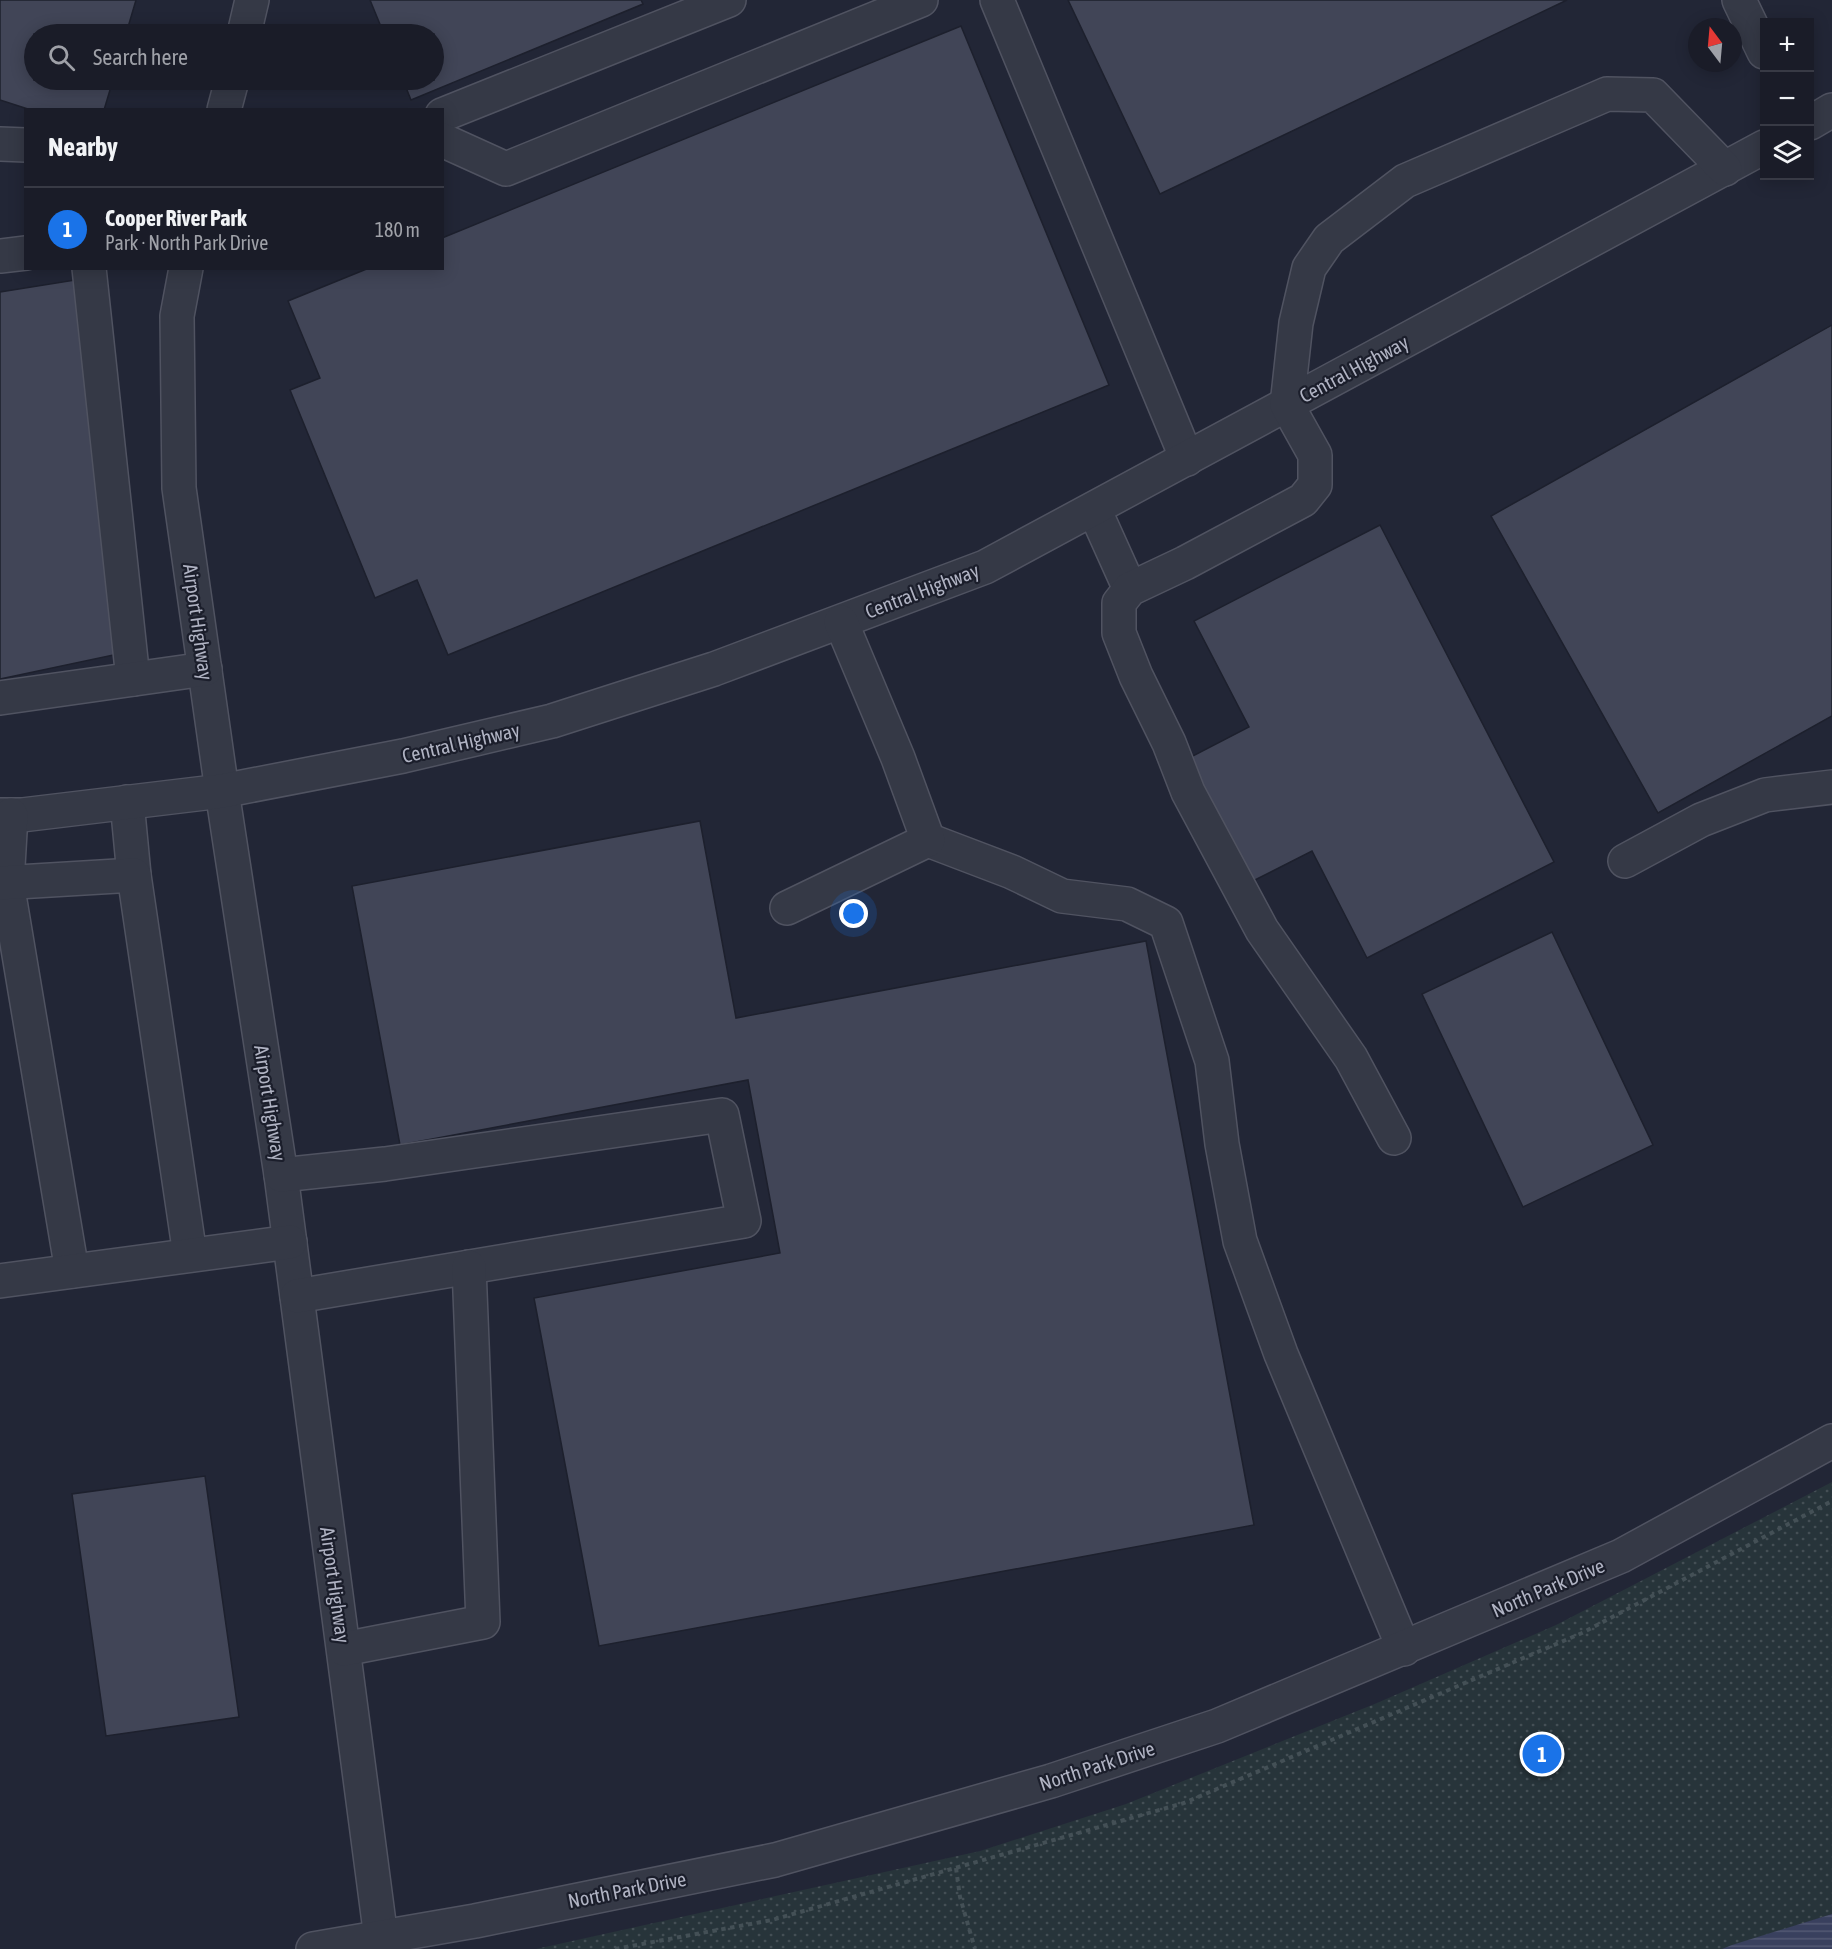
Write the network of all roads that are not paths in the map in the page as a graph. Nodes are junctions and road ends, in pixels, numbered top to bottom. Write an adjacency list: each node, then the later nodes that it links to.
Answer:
1 (252, 0): 6 (street)
2 (729, 0): 11 (street)
3 (921, 0): 13 (street)
4 (998, 0): 23 (street)
5 (1739, 0): 7 (street)
6 (246, 24)
7 (1760, 44)
8 (229, 90): 9 (street)
9 (225, 108)
10 (1832, 110): 12 (street)
11 (444, 114)
12 (1814, 120)
13 (444, 141)
14 (0, 144): 15 (street)
15 (24, 145)
16 (1760, 149): 17 (street, Central Highway)
17 (1725, 169): 22 (street, Central Highway); 22 (street)
18 (24, 253): 19 (street)
19 (0, 256)
20 (89, 270): 28 (street)
21 (186, 270): 27 (street, Airport Highway)
22 (1287, 405): 23 (street, Central Highway); 25 (street)
23 (1187, 459): 24 (street, Central Highway)
24 (1094, 509): 25 (street); 26 (street, Central Highway)
25 (1130, 589): 39 (street)
26 (841, 622): 31 (street, Central Highway); 34 (street)
27 (205, 669): 28 (street); 31 (street, Airport Highway)
28 (133, 679): 29 (street)
29 (0, 698)
30 (1832, 787): 35 (street)
31 (222, 791): 32 (street, Central Highway); 40 (street, Airport Highway)
32 (127, 802): 33 (street, Central Highway); 36 (street)
33 (5, 815): 37 (street)
34 (928, 840): 38 (street); 49 (street)
35 (1625, 861)
36 (134, 874): 37 (street); 42 (street)
37 (4, 883): 44 (street)
38 (787, 908)
39 (1394, 1138)
40 (281, 1175): 41 (street, Airport Highway); 43 (street)
41 (290, 1242): 42 (street); 46 (street, Airport Highway)
42 (190, 1256): 44 (street)
43 (470, 1267): 46 (street); 48 (street)
44 (72, 1271): 45 (street)
45 (0, 1281)
46 (297, 1296): 48 (street, Airport Highway)
47 (1832, 1441): 49 (street, North Park Drive)
48 (344, 1649): 50 (street, Airport Highway)
49 (1404, 1649): 50 (street, North Park Drive)
50 (381, 1938): 51 (street, North Park Drive)
51 (313, 1949)

